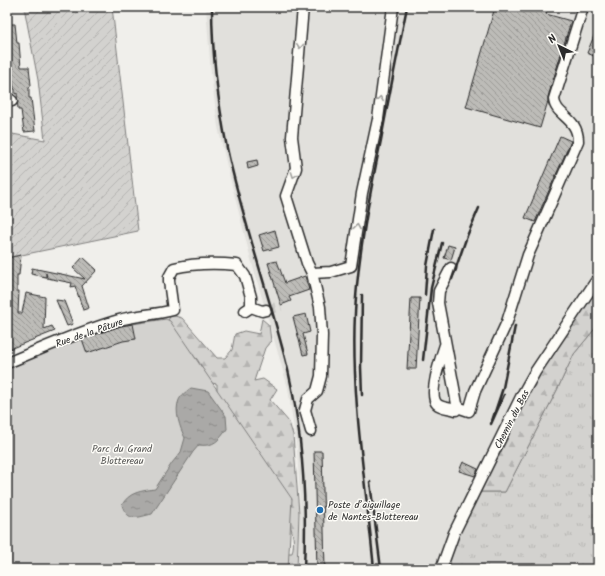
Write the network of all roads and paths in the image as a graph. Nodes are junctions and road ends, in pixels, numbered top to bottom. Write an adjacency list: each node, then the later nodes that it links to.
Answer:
1 (303, 7): 5 (street, one-way to 5)
2 (393, 7): 5 (street, one-way to 2)
3 (583, 7): 10 (street)
4 (450, 268): 8 (street)
5 (312, 273): 11 (street)
6 (598, 278): 12 (street, Chemin du Bas)
7 (266, 310): 9 (street, Rue de la Pâture)
8 (446, 343): 10 (street); 10 (street)
9 (7, 363)
10 (459, 407)
11 (311, 431)
12 (441, 569)

